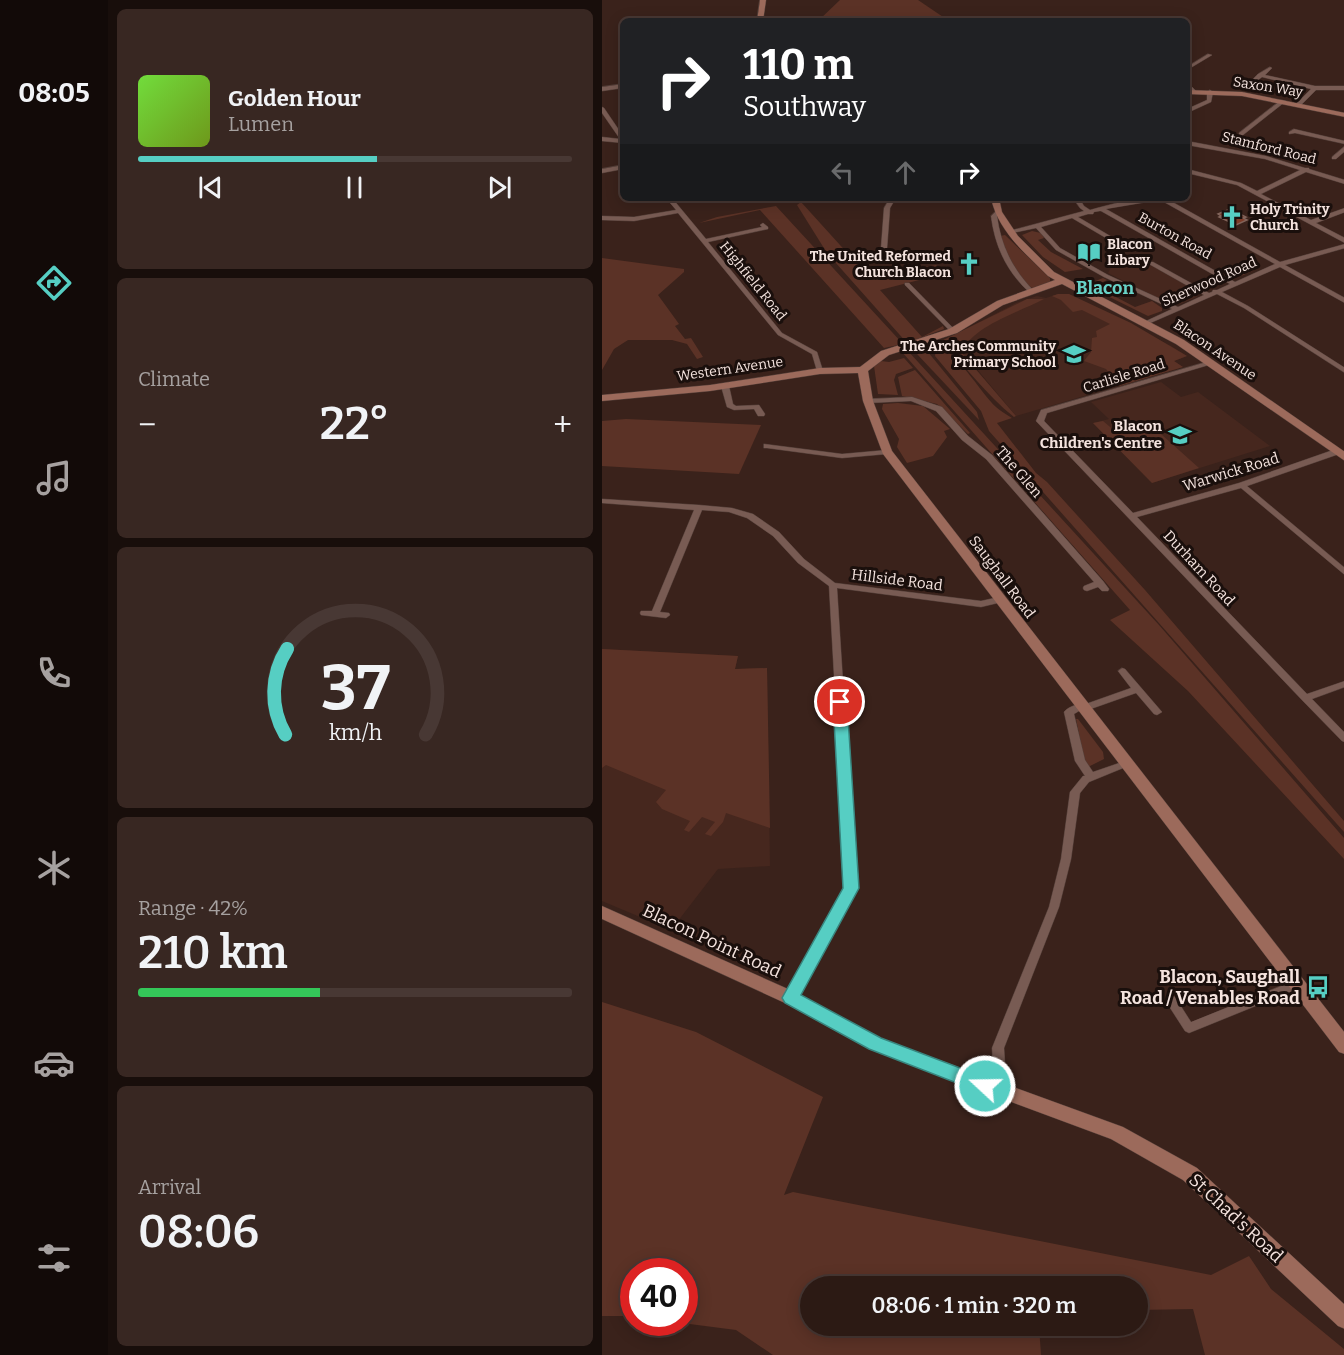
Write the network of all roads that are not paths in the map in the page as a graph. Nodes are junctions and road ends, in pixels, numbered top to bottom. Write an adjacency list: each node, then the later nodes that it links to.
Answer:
1 (763, 0): 2 (street)
2 (760, 18)
3 (1210, 55): 4 (street)
4 (1190, 67)
5 (1270, 68): 6 (street)
6 (1260, 75): 7 (street); 10 (street)
7 (1251, 83)
8 (620, 86): 9 (street)
9 (602, 88)
10 (1315, 88): 11 (street); 15 (street)
11 (1344, 88)
12 (1190, 92): 13 (street, Saxon Way)
13 (1210, 92): 14 (street, Saxon Way); 17 (street)
14 (1283, 101): 15 (street, Saxon Way); 19 (street)
15 (1298, 105): 18 (street, Saxon Way)
16 (602, 109): 21 (street)
17 (1190, 110)
18 (1344, 115)
19 (1241, 134)
20 (1291, 134): 24 (street)
21 (620, 136)
22 (602, 139): 23 (street)
23 (620, 140)
24 (1344, 143)
25 (1190, 144): 29 (street, Stamford Road)
26 (1344, 148): 27 (street)
27 (1334, 158)
28 (620, 168): 30 (street)
29 (1307, 169): 32 (street, Stamford Road); 33 (street)
30 (602, 171)
31 (1190, 172): 33 (street)
32 (1344, 182)
33 (1258, 193): 47 (street)
34 (671, 201): 42 (street, Highfield Road)
35 (891, 201): 55 (street)
36 (996, 201): 43 (street)
37 (1078, 201): 44 (street)
38 (1137, 201): 40 (street)
39 (1167, 201): 57 (street)
40 (1103, 210): 44 (street); 60 (street, Burton Road)
41 (1344, 210): 47 (street)
42 (679, 211): 45 (street); 51 (street, Highfield Road)
43 (998, 212): 50 (street); 61 (street)
44 (1091, 213): 46 (street)
45 (602, 218)
46 (1075, 218): 49 (street); 54 (street)
47 (1310, 223): 52 (street)
48 (764, 225): 51 (street)
49 (1039, 228): 50 (street); 64 (street)
50 (1012, 231): 58 (street)
51 (704, 241): 69 (street, Highfield Road)
52 (1344, 241)
53 (1344, 246): 57 (street, Sherwood Road)
54 (1125, 247)
55 (884, 248)
56 (1151, 262): 62 (street)
57 (1281, 264): 60 (street, Sherwood Road); 63 (street)
58 (1060, 281): 61 (street); 65 (street, Blacon Avenue)
59 (907, 284): 66 (street)
60 (1234, 284): 62 (street, Sherwood Road)
61 (1032, 292): 66 (street)
62 (1211, 293): 64 (street, Sherwood Road); 70 (street)
63 (1344, 301)
64 (1177, 309): 65 (street, Sherwood Road)
65 (1146, 323): 67 (street, Blacon Avenue)
66 (953, 331): 68 (street)
67 (1210, 363): 74 (street, Carlisle Road); 78 (street, Blacon Avenue)
68 (863, 370): 69 (street, Western Avenue); 73 (street, Saughall Road)
69 (820, 371): 71 (street, Western Avenue)
70 (1344, 371)
71 (725, 386): 72 (street, Western Avenue); 75 (street)
72 (602, 398)
73 (868, 401): 77 (street, Saughall Road); 85 (street, The Glen)
74 (1044, 412): 82 (street, Durham Road)
75 (761, 414)
76 (771, 449): 77 (street)
77 (887, 452): 86 (street, Saughall Road)
78 (1340, 455): 79 (street, Warwick Road)
79 (1242, 485): 82 (street, Warwick Road); 83 (street)
80 (602, 501): 81 (street, Hillside Road)
81 (699, 507): 84 (street, Hillside Road); 88 (street)
82 (1133, 516): 93 (street, Durham Road)
83 (1344, 573)
84 (833, 585): 86 (street, Hillside Road); 101 (street)
85 (1087, 588)
86 (1000, 600): 94 (street, Saughall Road)
87 (644, 613): 88 (street)
88 (655, 614): 89 (street)
89 (666, 615)
90 (1122, 671): 92 (street)
91 (1344, 684): 93 (street)
92 (1138, 689): 94 (street); 95 (street)
93 (1305, 698): 96 (street, Durham Road)
94 (1081, 708): 97 (street, Saughall Road); 98 (street)
95 (1157, 712)
96 (1344, 739)
97 (1125, 764): 98 (street); 100 (street, Saughall Road)
98 (1091, 777): 104 (street)
99 (602, 912): 101 (street, Blacon Point Road)
100 (1296, 985): 102 (street); 103 (street, Saughall Road)
101 (791, 998): 104 (street, Blacon Point Road)
102 (1171, 1000)
103 (1344, 1047)
104 (1009, 1094): 105 (street, St Chad's Road)
105 (1344, 1319)

